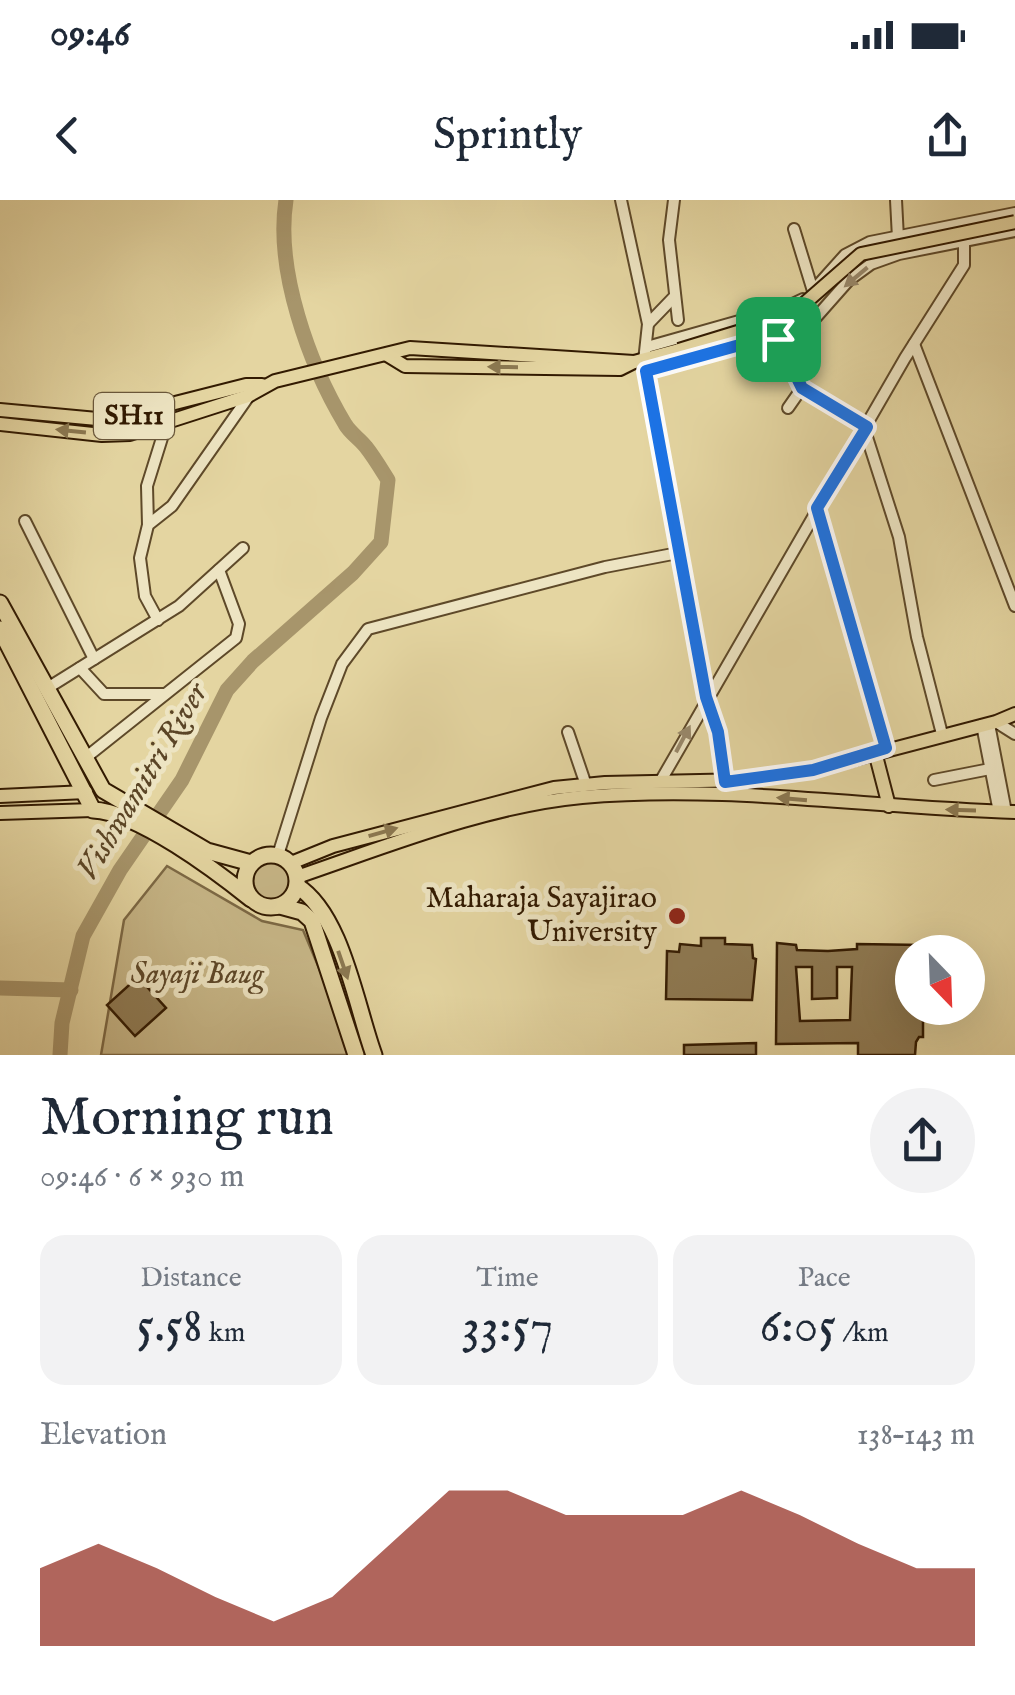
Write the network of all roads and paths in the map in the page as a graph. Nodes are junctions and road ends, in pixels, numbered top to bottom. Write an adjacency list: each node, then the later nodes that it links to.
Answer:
1 (621, 200): 14 (street)
2 (674, 200): 12 (street)
3 (896, 200): 8 (street)
4 (1015, 213): 8 (street)
5 (1015, 222): 17 (main road, bridge)
6 (794, 229): 11 (street)
7 (1015, 231): 9 (street)
8 (898, 234): 10 (street); 11 (street)
9 (964, 242): 10 (street); 16 (street)
10 (899, 254): 15 (street, one-way to 15)
11 (813, 291): 17 (street)
12 (674, 296): 13 (street); 14 (street)
13 (678, 320)
14 (648, 324): 17 (street)
15 (776, 335): 17 (street); 19 (street)
16 (914, 344): 25 (street); 33 (street)
17 (643, 360): 18 (main road, SH11); 30 (street)
18 (270, 383): 20 (main road); 22 (main road, SH11)
19 (802, 388): 21 (street); 25 (street)
20 (250, 394): 23 (main road); 28 (street)
21 (788, 408)
22 (0, 410)
23 (167, 422): 24 (main road, one-way to 24); 28 (street)
24 (0, 424)
25 (866, 429): 26 (street); 44 (street)
26 (817, 508): 40 (street); 46 (street)
27 (25, 521): 36 (street)
28 (148, 525): 34 (street)
29 (243, 548): 31 (street)
30 (678, 553): 40 (street); 62 (street)
31 (219, 570): 34 (street); 39 (street)
32 (0, 602): 38 (highway)
33 (1015, 606)
34 (158, 620): 36 (street)
35 (0, 629): 54 (highway)
36 (94, 659): 37 (street)
37 (80, 668): 38 (street); 39 (street)
38 (46, 689): 47 (highway)
39 (166, 694): 47 (street)
40 (706, 697): 50 (street, one-way to 40); 51 (street)
41 (1015, 714): 42 (main road)
42 (989, 724): 44 (main road); 45 (street); 48 (street); 58 (street)
43 (568, 732): 52 (street)
44 (942, 734): 46 (main road)
45 (1015, 734)
46 (881, 750): 51 (main road); 56 (main road)
47 (84, 760): 53 (highway)
48 (990, 769): 49 (street); 58 (street)
49 (934, 780)
50 (660, 782): 51 (main road); 52 (main road)
51 (725, 782)
52 (586, 784): 62 (main road, one-way to 52)
53 (103, 790): 54 (highway); 57 (highway)
54 (86, 792): 55 (main road); 57 (highway)
55 (0, 796)
56 (889, 806): 58 (main road, one-way to 56); 62 (main road, one-way to 62)
57 (111, 810): 59 (main road); 60 (highway)
58 (1006, 812)
59 (0, 814)
60 (193, 850): 61 (highway); 63 (highway)
61 (251, 863): 62 (highway); 63 (highway)
62 (291, 870): 64 (highway); 66 (highway, one-way to 66)
63 (251, 899): 64 (highway)
64 (280, 906): 65 (highway)
65 (356, 1055)
66 (374, 1055)

